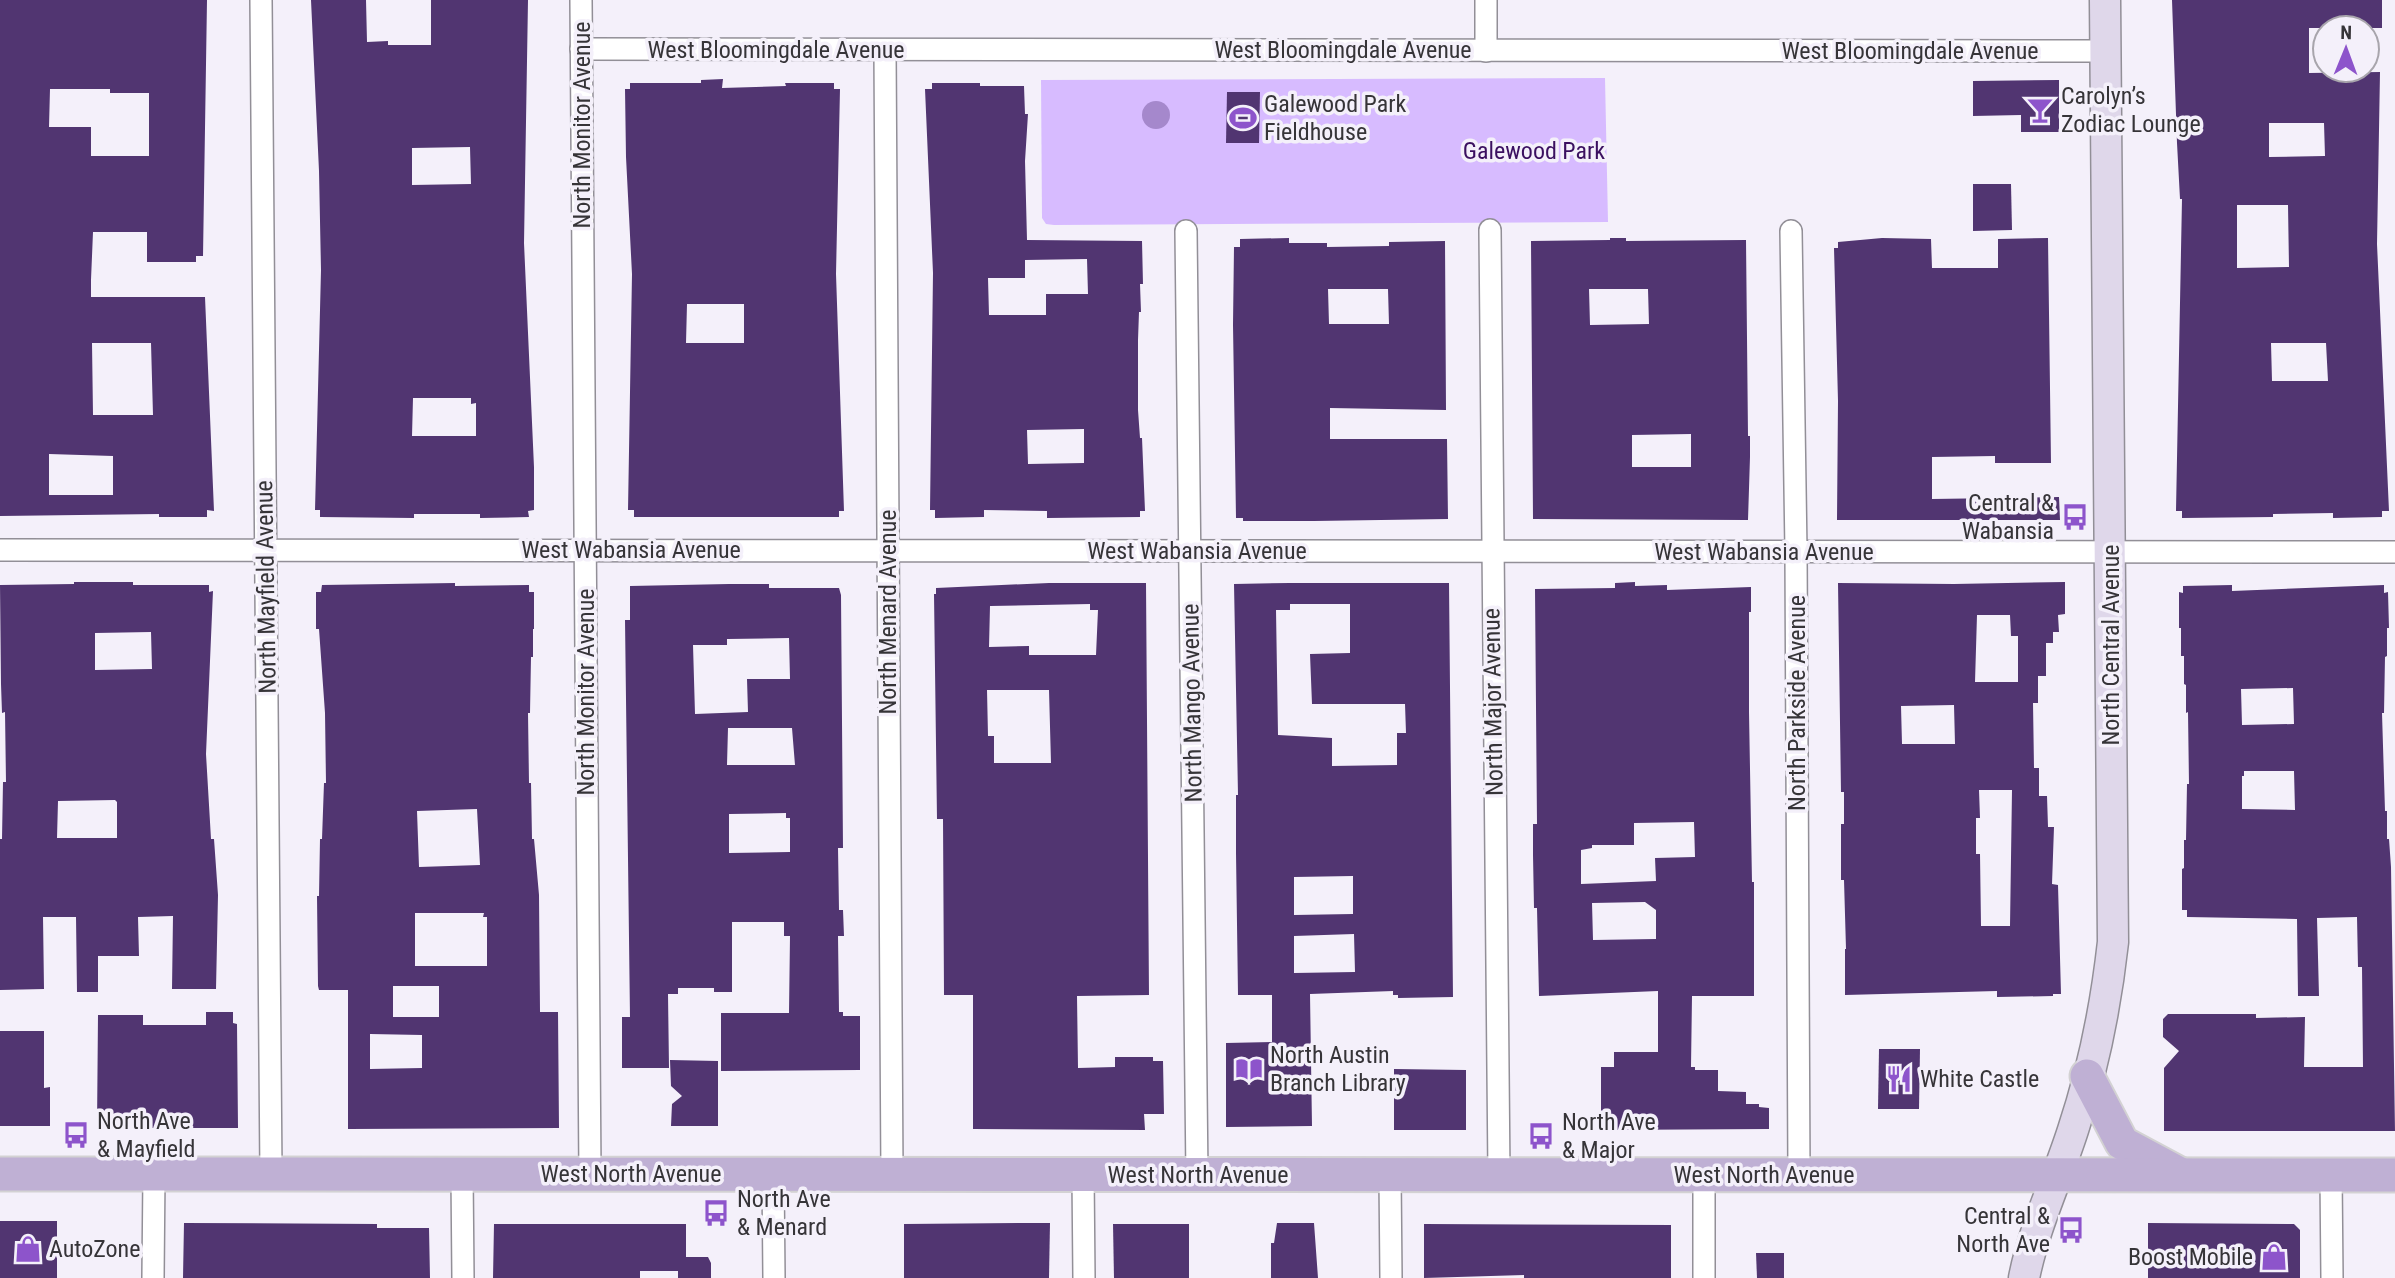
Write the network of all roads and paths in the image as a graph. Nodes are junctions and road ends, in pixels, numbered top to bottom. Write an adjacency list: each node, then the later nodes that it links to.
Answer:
1 (261, 0): 13 (street, North Mayfield Avenue)
2 (581, 0): 5 (street, North Monitor Avenue)
3 (1486, 0): 7 (street)
4 (2105, 0): 8 (street, North Central Avenue)
5 (581, 49): 6 (street, West Bloomingdale Avenue); 14 (street, North Monitor Avenue)
6 (885, 50): 7 (street, West Bloomingdale Avenue); 15 (street, North Menard Avenue)
7 (1486, 51): 8 (street, West Bloomingdale Avenue)
8 (2106, 51): 19 (street, North Central Avenue)
9 (1490, 230): 17 (street, North Major Avenue)
10 (1185, 231): 16 (street, North Mango Avenue)
11 (1791, 231): 18 (street, North Parkside Avenue)
12 (0, 550): 13 (street, West Wabansia Avenue)
13 (265, 550): 14 (street, West Wabansia Avenue); 24 (street, North Mayfield Avenue)
14 (585, 550): 15 (street, West Wabansia Avenue); 26 (street, North Monitor Avenue)
15 (888, 551): 16 (street, West Wabansia Avenue); 29 (street, North Menard Avenue)
16 (1190, 551): 17 (street, West Wabansia Avenue); 30 (street, North Mango Avenue)
17 (1491, 551): 18 (street, West Wabansia Avenue); 32 (street, North Major Avenue)
18 (1796, 551): 19 (street, West Wabansia Avenue); 34 (street, North Parkside Avenue)
19 (2111, 552): 20 (street, West Wabansia Avenue); 21 (street, North Central Avenue)
20 (2395, 552)
21 (2087, 1076): 35 (street, North Central Avenue); 36 (main road)
22 (0, 1174): 23 (main road, West North Avenue)
23 (154, 1174): 24 (main road, West North Avenue); 39 (street)
24 (271, 1174): 25 (main road, West North Avenue)
25 (462, 1174): 26 (main road, West North Avenue); 40 (street)
26 (590, 1174): 28 (main road, West North Avenue)
27 (1083, 1174): 29 (main road, West North Avenue); 30 (main road, West North Avenue); 42 (street)
28 (773, 1175): 29 (main road, West North Avenue); 41 (street)
29 (892, 1175)
30 (1197, 1175): 31 (main road, West North Avenue)
31 (1390, 1175): 32 (main road, West North Avenue); 43 (street)
32 (1499, 1175): 33 (main road, West North Avenue)
33 (1704, 1175): 34 (main road, West North Avenue); 44 (street)
34 (1799, 1175): 35 (main road, West North Avenue)
35 (2057, 1175): 36 (main road, West North Avenue); 45 (street, North Central Avenue)
36 (2183, 1175): 37 (main road, West North Avenue)
37 (2331, 1175): 38 (main road, West North Avenue); 46 (street)
38 (2395, 1175)
39 (153, 1278)
40 (463, 1278)
41 (774, 1278)
42 (1084, 1278)
43 (1391, 1278)
44 (1704, 1278)
45 (2024, 1278)
46 (2332, 1278)

